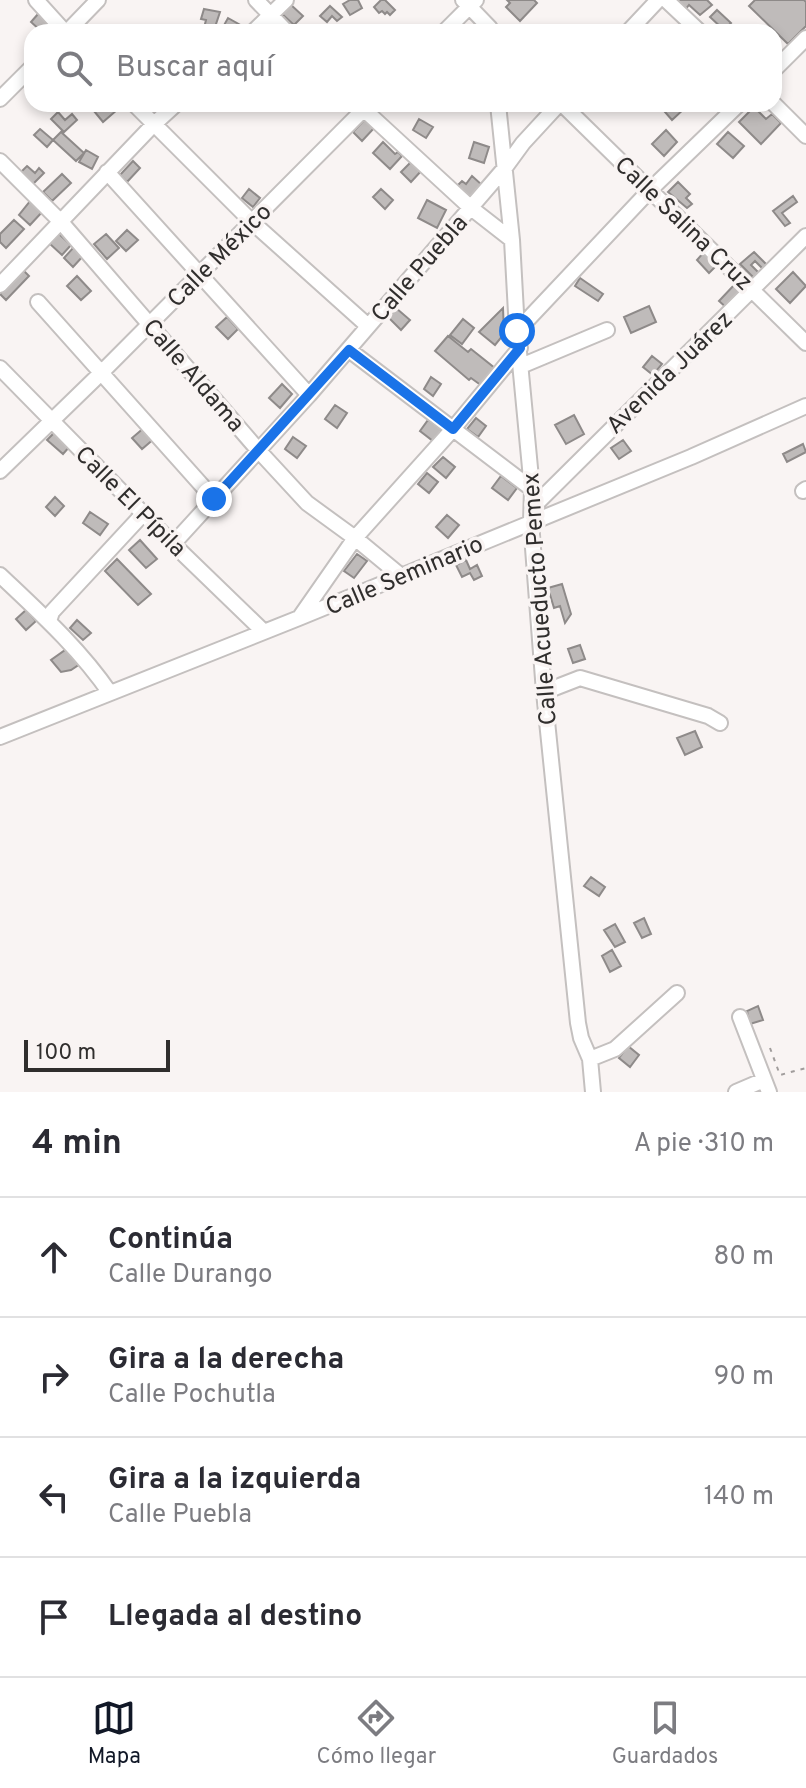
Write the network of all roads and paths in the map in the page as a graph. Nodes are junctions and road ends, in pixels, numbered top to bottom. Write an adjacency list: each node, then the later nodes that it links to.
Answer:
1 (36, 0): 10 (street)
2 (98, 0): 11 (street)
3 (256, 0): 9 (street)
4 (286, 0): 9 (street)
5 (485, 0): 16 (street)
6 (658, 0): 17 (street)
7 (666, 0): 18 (street)
8 (470, 2): 14 (street); 15 (street)
9 (271, 15): 12 (street); 13 (street)
10 (58, 24)
11 (74, 24)
12 (261, 24)
13 (279, 24)
14 (451, 24)
15 (486, 24)
16 (490, 24)
17 (636, 24)
18 (692, 24)
19 (806, 38): 20 (street)
20 (782, 62)
21 (24, 75): 22 (street)
22 (0, 99)
23 (141, 112): 32 (street)
24 (167, 112): 32 (street)
25 (357, 112): 40 (street, Calle México)
26 (369, 112): 38 (street)
27 (499, 112): 35 (street, Calle Acueducto Pemex)
28 (552, 112): 35 (street, Calle Puebla)
29 (568, 112): 37 (street, Calle Salina Cruz)
30 (731, 112): 37 (street)
31 (782, 112): 33 (street)
32 (153, 125): 36 (street); 40 (street)
33 (806, 136)
34 (0, 161): 39 (street, Calle Aldama)
35 (504, 169): 38 (street, Calle Puebla); 42 (street, Calle Acueducto Pemex)
36 (107, 172): 39 (street); 43 (street)
37 (650, 190): 45 (street, Calle Salina Cruz); 50 (street)
38 (471, 208): 42 (street); 48 (street, Calle Puebla)
39 (61, 222): 44 (street); 47 (street, Calle Aldama)
40 (252, 222): 43 (street, Calle México); 48 (street)
41 (806, 236): 45 (street, Avenida Juárez)
42 (512, 240): 50 (street, Calle Acueducto Pemex)
43 (199, 275): 47 (street, Calle México); 57 (street)
44 (0, 285)
45 (753, 291): 51 (street, Calle Salina Cruz); 66 (street, Avenida Juárez)
46 (38, 302): 56 (street)
47 (150, 324): 56 (street, Calle México); 61 (street, Calle Aldama)
48 (368, 326): 53 (street, Calle Puebla)
49 (607, 330): 54 (street)
50 (517, 331): 52 (street, Calle Acueducto Pemex)
51 (806, 343)
52 (520, 348): 54 (street, Calle Acueducto Pemex); 60 (street)
53 (349, 350): 57 (street, Calle Puebla); 60 (street)
54 (521, 366): 63 (street, Calle Acueducto Pemex)
55 (0, 368): 59 (street, Calle El Pípila)
56 (101, 373): 59 (street, Calle México); 64 (street)
57 (309, 395): 61 (street, Calle Puebla)
58 (806, 406): 66 (street, Calle Seminario)
59 (51, 420): 62 (street, Calle México); 65 (street, Calle El Pípila)
60 (453, 429): 63 (street); 67 (street)
61 (259, 451): 64 (street, Calle Puebla); 67 (street, Calle Aldama)
62 (0, 471)
63 (532, 489): 66 (street, Calle Acueducto Pemex)
64 (214, 499): 68 (street, Calle Puebla)
65 (143, 514): 68 (street, Calle El Pípila); 72 (street)
66 (532, 515): 70 (street, Calle Seminario); 74 (street, Calle Acueducto Pemex)
67 (355, 538): 70 (street, Calle Aldama); 71 (street)
68 (173, 544): 73 (street, Calle El Pípila)
69 (0, 575): 72 (street)
70 (401, 576): 71 (street, Calle Seminario)
71 (299, 618): 73 (street, Calle Seminario)
72 (49, 621): 75 (street)
73 (263, 631): 75 (street, Calle Seminario)
74 (544, 692): 76 (street); 81 (street, Calle Acueducto Pemex)
75 (110, 693): 77 (street, Calle Seminario)
76 (720, 723)
77 (0, 737)
78 (677, 993): 81 (street)
79 (740, 1017): 83 (street)
80 (770, 1048): 82 (path)
81 (590, 1059): 84 (street, Calle Acueducto Pemex)
82 (806, 1068)
83 (767, 1086): 85 (street)
84 (593, 1092)
85 (736, 1092)

